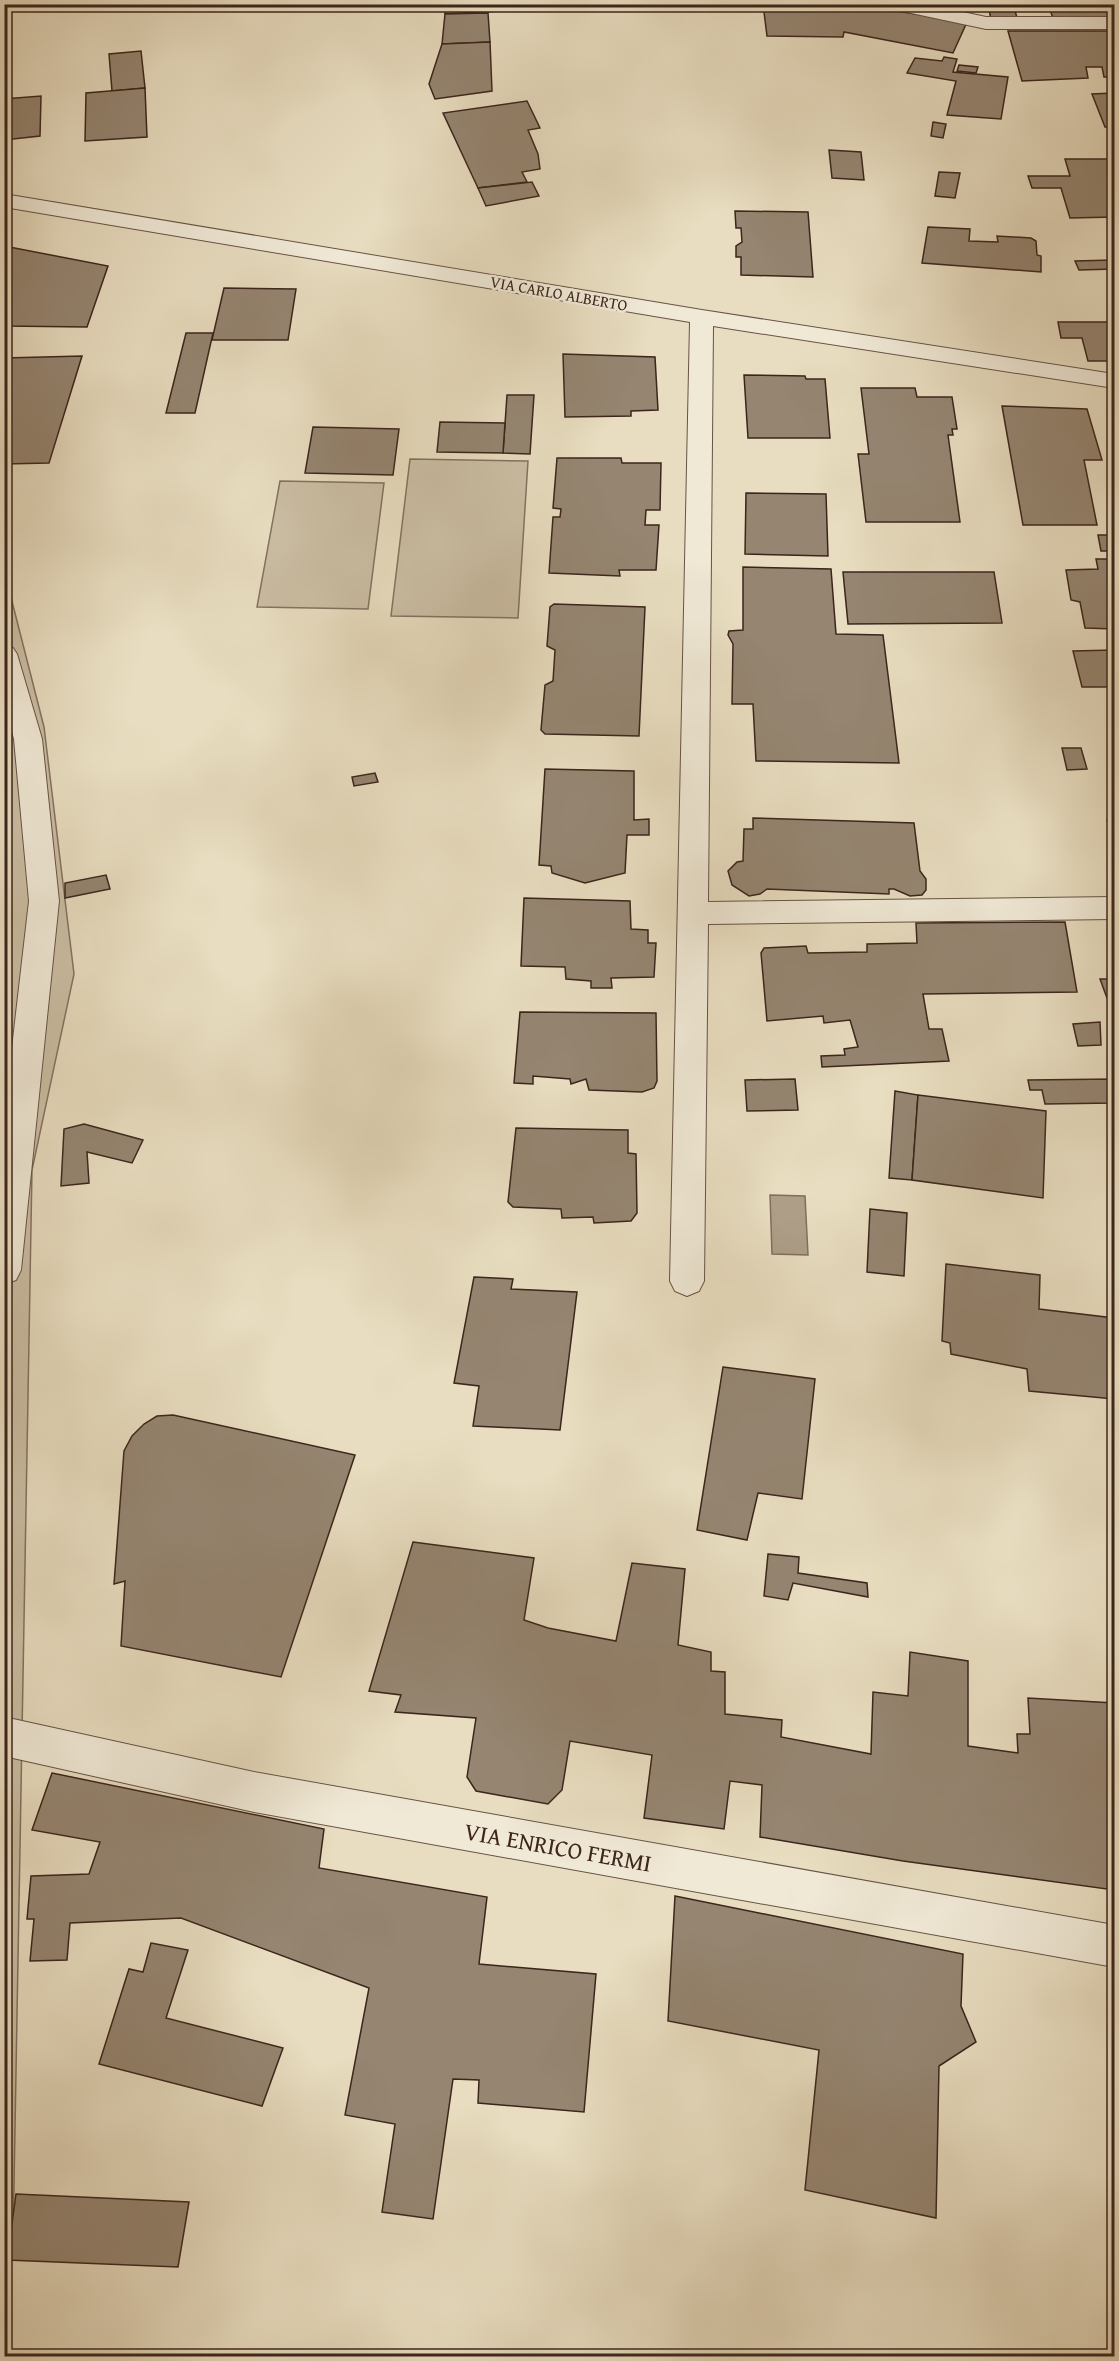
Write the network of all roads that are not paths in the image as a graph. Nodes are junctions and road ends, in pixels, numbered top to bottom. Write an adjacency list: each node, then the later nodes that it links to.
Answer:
1 (897, 4): 2 (street)
2 (1114, 23)
3 (4, 200): 4 (street, VIA CARLO ALBERTO)
4 (702, 317): 5 (street, VIA CARLO ALBERTO); 8 (street)
5 (1114, 381)
6 (4, 654): 9 (street)
7 (1114, 908): 8 (street)
8 (693, 913): 11 (street)
9 (11, 1156): 10 (street)
10 (4, 1270)
11 (687, 1281)
12 (4, 1736): 13 (street, VIA ENRICO FERMI)
13 (1114, 1946)

